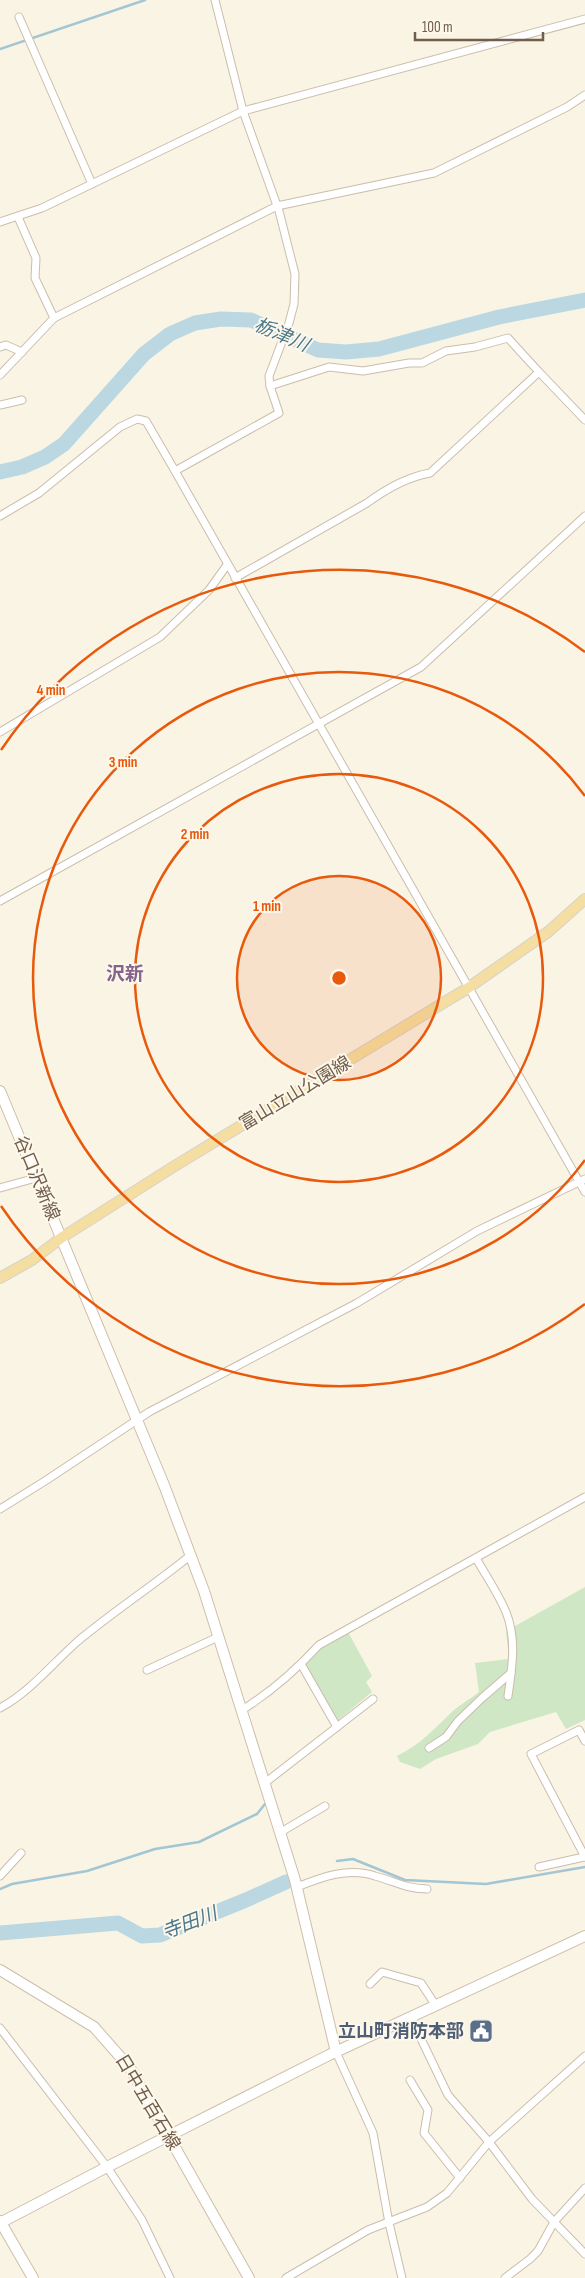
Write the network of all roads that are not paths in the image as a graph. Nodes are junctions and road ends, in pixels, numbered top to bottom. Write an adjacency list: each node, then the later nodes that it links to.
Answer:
1 (215, 0): 5 (street)
2 (19, 17): 6 (street)
3 (585, 19): 5 (street)
4 (585, 95): 7 (street)
5 (243, 111): 6 (street); 7 (street)
6 (92, 184): 8 (street)
7 (277, 206): 10 (street); 15 (street)
8 (18, 217): 9 (street); 10 (street)
9 (0, 222)
10 (54, 318): 12 (street)
11 (0, 347): 12 (street)
12 (22, 352): 14 (street)
13 (540, 372): 15 (street); 18 (street); 23 (street)
14 (0, 375)
15 (270, 386): 19 (street)
16 (22, 400): 17 (street)
17 (0, 405)
18 (585, 420)
19 (175, 471): 20 (street); 22 (street)
20 (0, 516)
21 (585, 516): 24 (street)
22 (227, 565): 23 (street); 25 (street)
23 (235, 578): 24 (street)
24 (319, 724): 27 (street); 28 (street)
25 (0, 732)
26 (585, 900): 28 (main road, 富山立山公園線)
27 (0, 901)
28 (468, 988): 31 (street); 34 (main road, 富山立山公園線)
29 (0, 1091): 30 (street, 谷口沢新線)
30 (36, 1178): 32 (street); 34 (street, 谷口沢新線)
31 (582, 1180): 33 (street); 36 (street)
32 (0, 1188)
33 (585, 1192)
34 (61, 1238): 35 (main road, 富山立山公園線); 36 (street, 谷口沢新線)
35 (0, 1278)
36 (137, 1420): 38 (street); 39 (street, 谷口沢新線)
37 (585, 1497): 40 (street)
38 (0, 1509)
39 (191, 1555): 41 (street, 谷口沢新線); 47 (street)
40 (476, 1558): 42 (street); 44 (street)
41 (218, 1637): 43 (street); 48 (street, 谷口沢新線)
42 (300, 1664): 48 (street); 49 (street)
43 (146, 1670)
44 (511, 1673): 45 (street); 52 (street)
45 (508, 1696)
46 (373, 1699): 49 (street)
47 (0, 1707)
48 (242, 1710): 53 (street, 谷口沢新線)
49 (337, 1727): 53 (street)
50 (582, 1728): 51 (street); 57 (street)
51 (585, 1741)
52 (429, 1748)
53 (266, 1782): 55 (street, 谷口沢新線)
54 (325, 1806): 55 (street)
55 (281, 1832): 60 (street, 谷口沢新線)
56 (21, 1853): 59 (street)
57 (584, 1857): 58 (street)
58 (539, 1867)
59 (0, 1876)
60 (297, 1887): 61 (street); 68 (street, 谷口沢新線)
61 (427, 1889)
62 (585, 1936): 65 (street)
63 (0, 1970): 71 (street, 日中五百石線)
64 (370, 1984): 65 (street)
65 (436, 2006): 66 (street)
66 (410, 2018): 68 (street); 72 (street)
67 (0, 2028): 73 (street)
68 (336, 2052): 71 (street); 78 (street)
69 (585, 2056): 72 (street)
70 (410, 2080): 74 (street)
71 (169, 2135): 73 (street); 82 (street, 日中五百石線)
72 (490, 2142): 74 (street); 77 (street)
73 (107, 2167): 76 (street); 81 (street)
74 (460, 2178): 78 (street)
75 (585, 2188): 77 (street)
76 (0, 2222): 80 (street)
77 (554, 2222): 79 (street); 85 (street)
78 (389, 2223): 83 (street); 84 (street)
79 (585, 2254)
80 (33, 2278)
81 (170, 2278)
82 (249, 2278)
83 (286, 2278)
84 (402, 2278)
85 (505, 2278)

